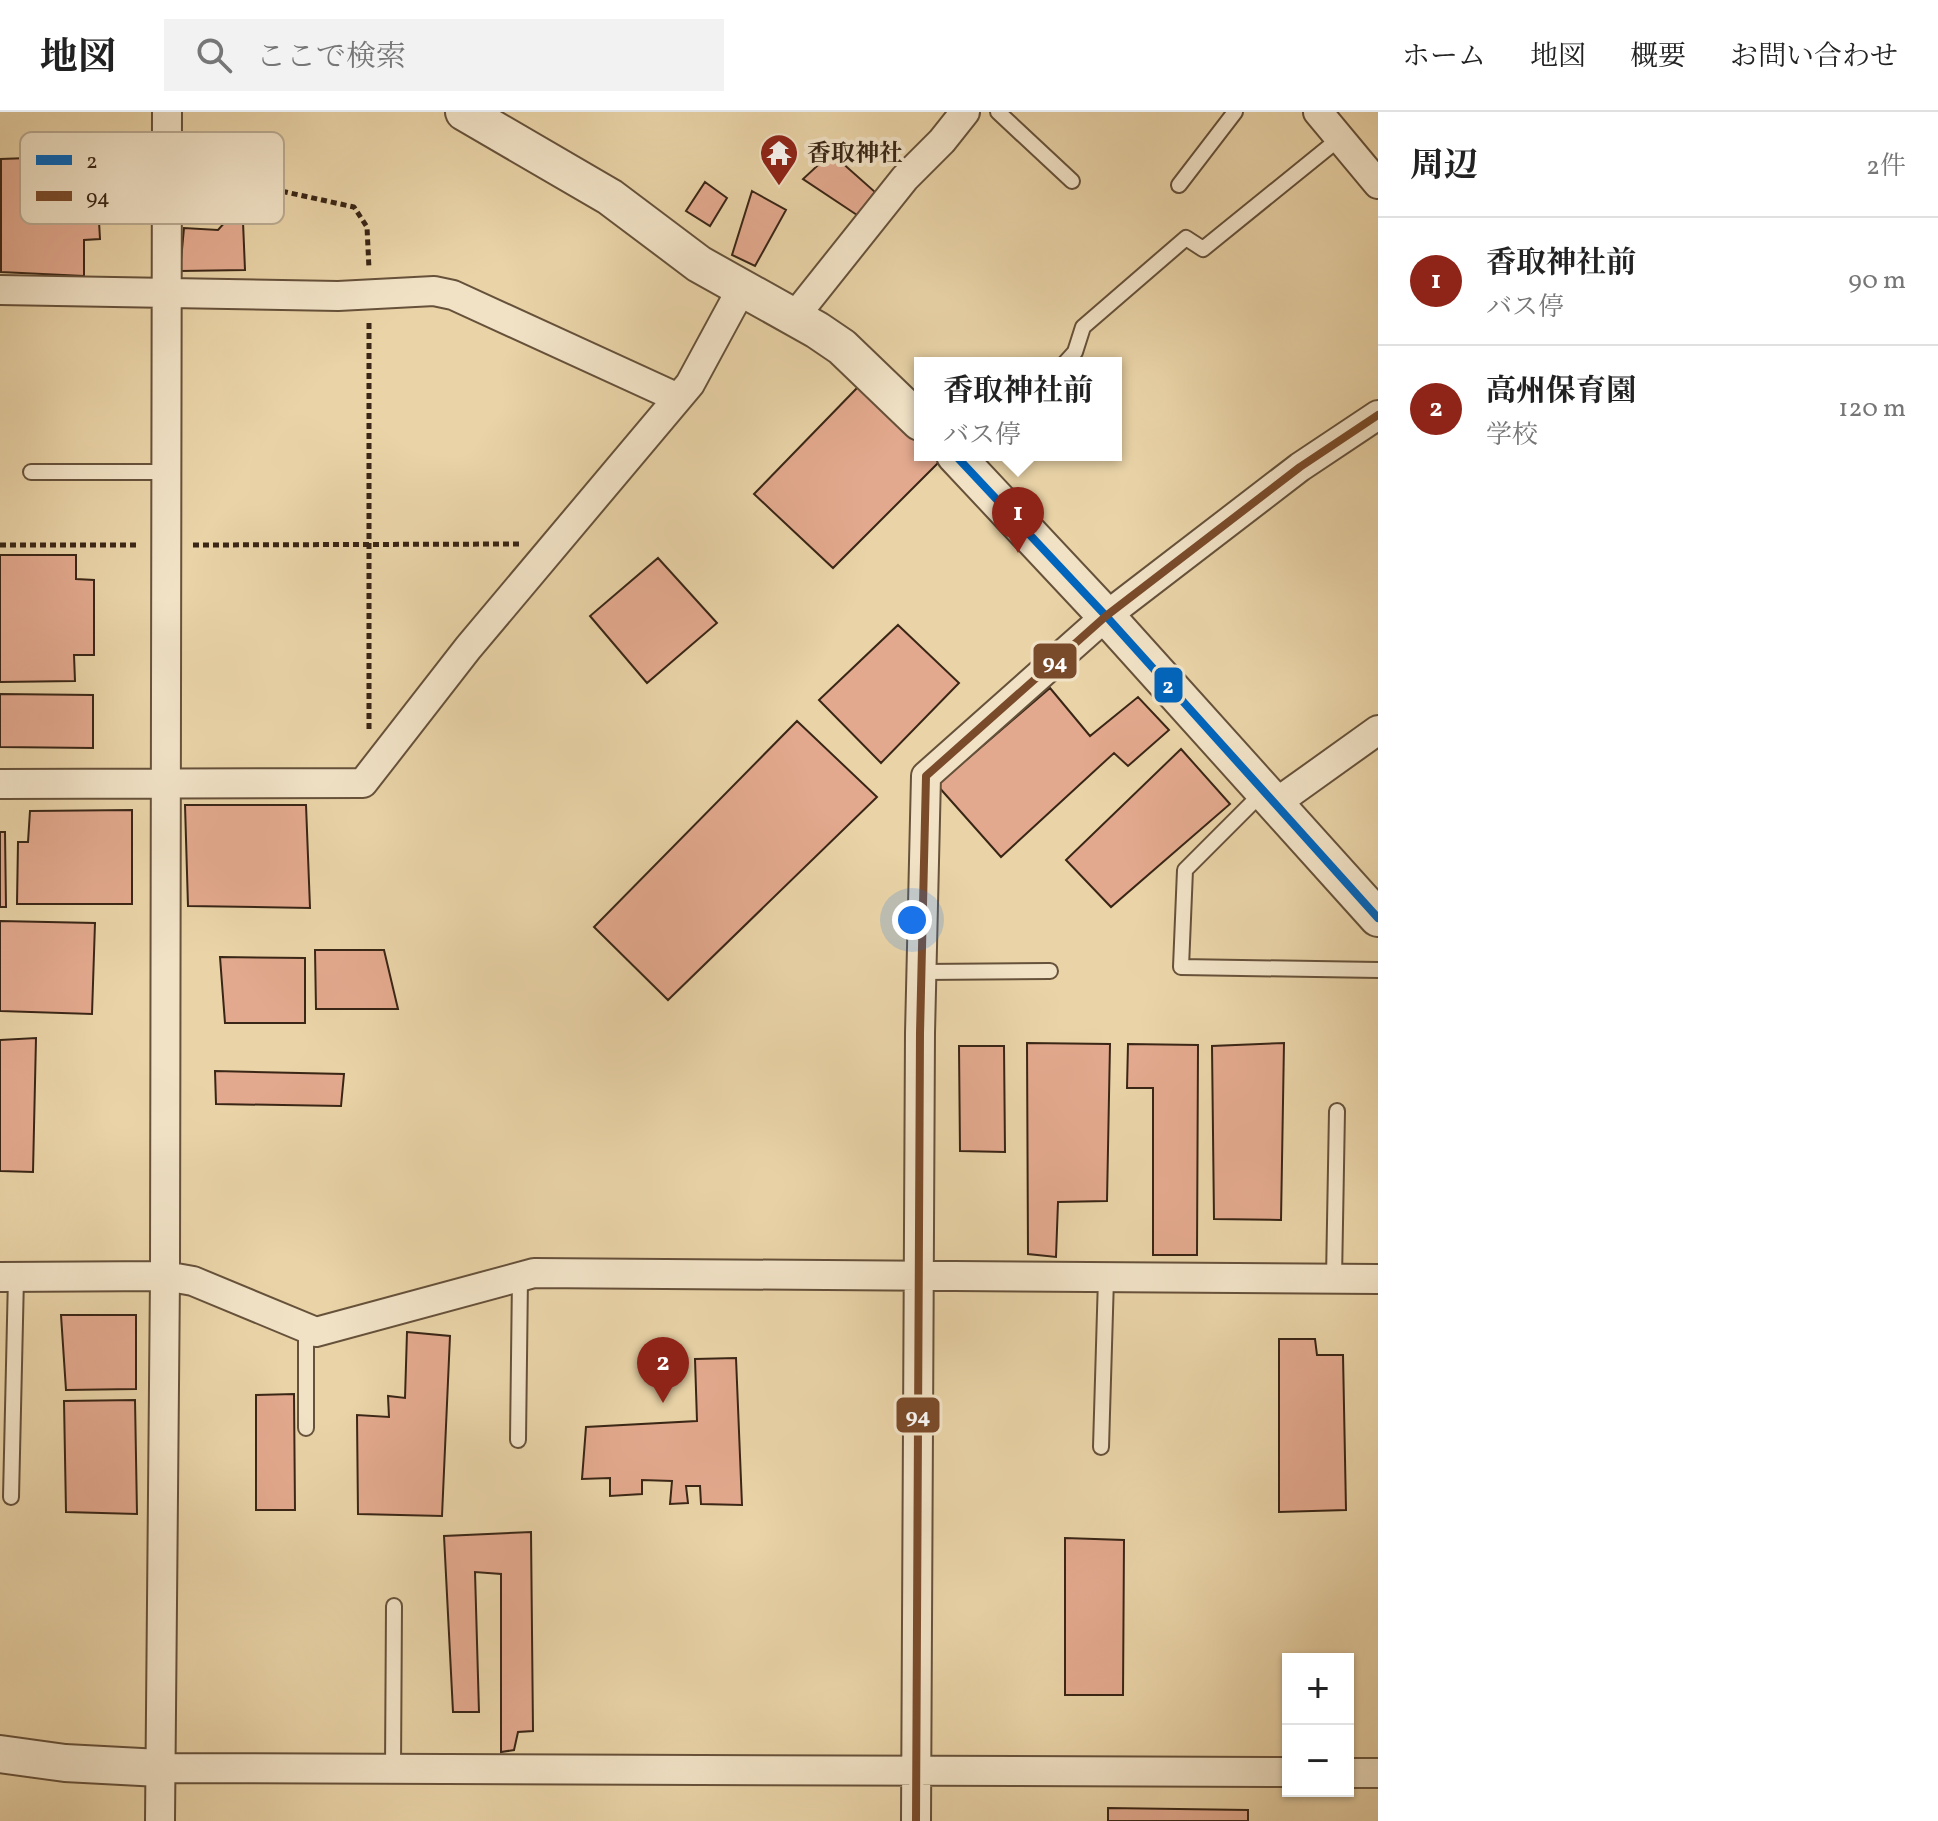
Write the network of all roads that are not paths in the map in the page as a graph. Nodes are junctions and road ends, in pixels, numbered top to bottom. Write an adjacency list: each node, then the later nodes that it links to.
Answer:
1 (167, 112): 7 (street)
2 (464, 112): 13 (street)
3 (965, 112): 16 (street)
4 (998, 112): 9 (lane)
5 (1235, 112): 11 (lane)
6 (1318, 112): 8 (street)
7 (167, 132)
8 (1340, 138): 10 (street); 17 (lane)
9 (1072, 181)
10 (1378, 184)
11 (1179, 185)
12 (168, 224): 15 (street)
13 (742, 288): 16 (street); 18 (street)
14 (0, 290): 15 (street)
15 (168, 291): 18 (street); 23 (street)
16 (795, 316): 20 (street)
17 (1070, 357)
18 (678, 398): 27 (street)
19 (1378, 415): 24 (street)
20 (914, 416)
21 (970, 461): 24 (street)
22 (31, 472): 23 (lane)
23 (168, 472): 27 (street)
24 (1106, 616): 28 (street); 32 (street)
25 (1378, 730): 28 (street)
26 (0, 784): 27 (street)
27 (167, 785): 34 (street)
28 (1270, 797): 29 (street); 30 (lane)
29 (1378, 918)
30 (1378, 970)
31 (1050, 971): 32 (lane)
32 (922, 972): 37 (street)
33 (1337, 1111): 39 (lane)
34 (165, 1276): 35 (street); 41 (street); 48 (street)
35 (8, 1277): 45 (lane)
36 (520, 1277): 37 (street); 41 (street); 43 (lane)
37 (919, 1277): 38 (street); 50 (street)
38 (1106, 1278): 39 (street); 44 (lane)
39 (1334, 1279): 40 (street)
40 (1378, 1279)
41 (306, 1328): 42 (lane)
42 (306, 1428)
43 (518, 1440)
44 (1101, 1447)
45 (11, 1497)
46 (394, 1606): 49 (lane)
47 (0, 1754): 48 (street)
48 (160, 1768): 49 (street); 54 (street)
49 (393, 1769): 50 (street)
50 (915, 1771): 51 (street); 55 (street)
51 (1282, 1772)
52 (1354, 1773): 53 (street)
53 (1378, 1773)
54 (160, 1821)
55 (916, 1821)

